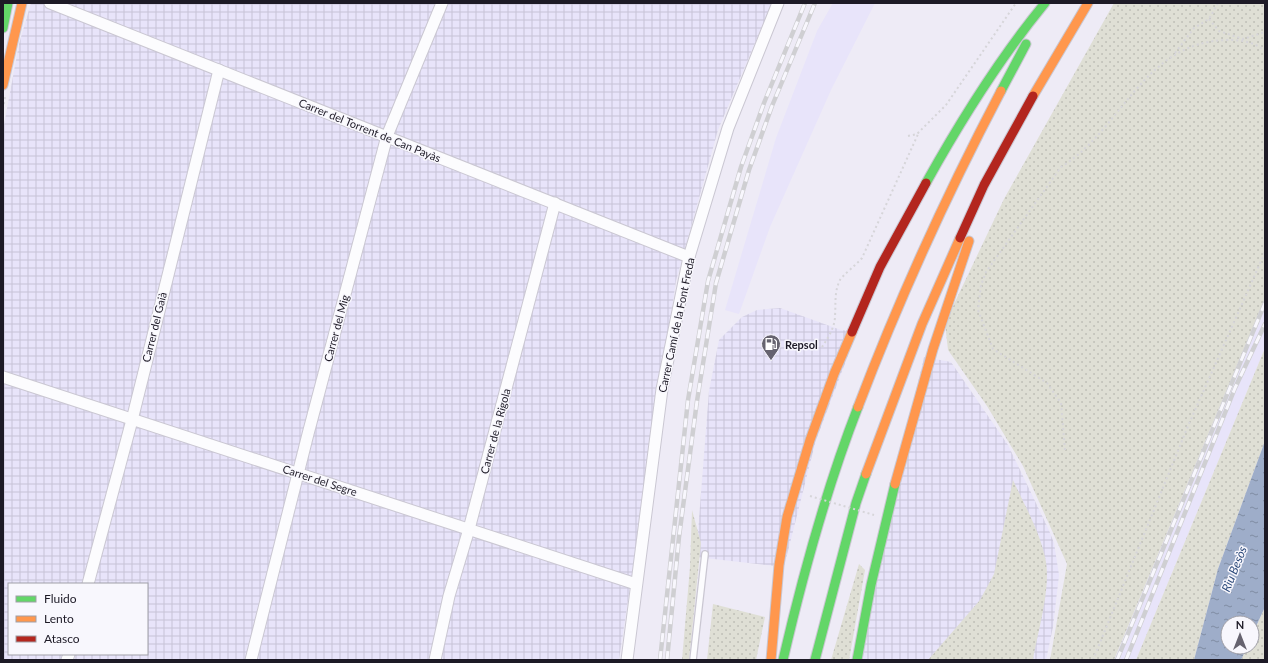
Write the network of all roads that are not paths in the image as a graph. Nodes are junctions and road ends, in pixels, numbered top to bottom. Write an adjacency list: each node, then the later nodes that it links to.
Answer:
1 (8, 3): 9 (main road)
2 (22, 3): 11 (main road)
3 (50, 3): 10 (street, Carrer del Torrent de Can Payàs)
4 (442, 3): 12 (street, Carrer del Mig)
5 (778, 3): 15 (street, Carrer Camí de la Font Freda)
6 (1045, 3): 27 (main road)
7 (1050, 3): 28 (main road)
8 (1088, 3): 13 (main road)
9 (3, 28)
10 (219, 70): 12 (street, Carrer del Torrent de Can Payàs); 17 (street, Carrer del Gaià)
11 (3, 85)
12 (388, 136): 14 (street, Carrer del Torrent de Can Payàs); 18 (street, Carrer del Mig)
13 (984, 185): 29 (main road); 30 (main road)
14 (555, 203): 15 (street, Carrer del Torrent de Can Payàs); 19 (street, Carrer de la Rigola)
15 (689, 257): 22 (street, Carrer Camí de la Font Freda)
16 (3, 377): 17 (street, Carrer del Segre)
17 (132, 420): 18 (street, Carrer del Segre); 21 (street, Carrer del Gaià)
18 (299, 473): 19 (street, Carrer del Segre); 23 (street, Carrer del Mig)
19 (469, 529): 22 (street, Carrer del Segre); 24 (street, Carrer de la Rigola)
20 (705, 554): 26 (lane)
21 (88, 583)
22 (636, 584): 25 (street, Carrer Camí de la Font Freda)
23 (251, 660)
24 (435, 660)
25 (627, 660)
26 (693, 660)
27 (771, 660)
28 (783, 660)
29 (815, 660)
30 (857, 660)

